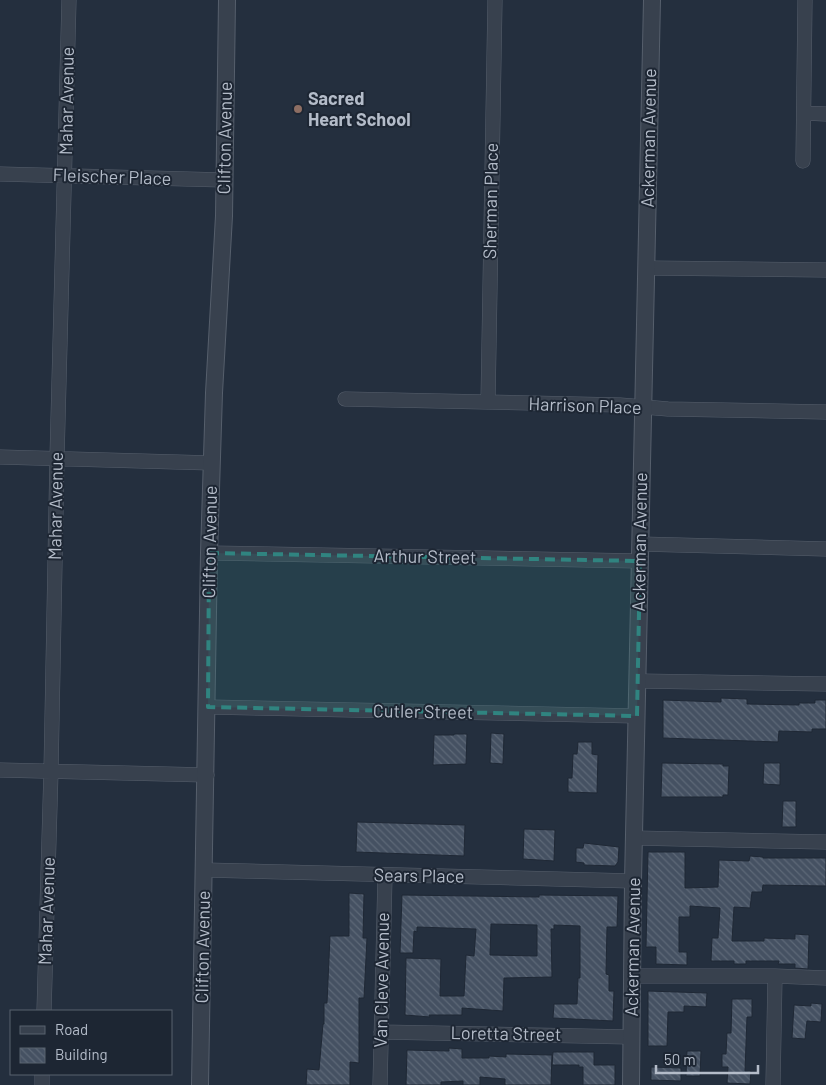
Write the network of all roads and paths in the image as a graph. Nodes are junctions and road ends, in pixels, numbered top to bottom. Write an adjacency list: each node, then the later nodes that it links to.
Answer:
1 (69, 0): 10 (street, Mahar Avenue)
2 (227, 0): 11 (street, Clifton Avenue)
3 (495, 0): 15 (street, Sherman Place)
4 (652, 0): 12 (street, Ackerman Avenue)
5 (805, 0): 6 (street)
6 (804, 113): 7 (street); 8 (street)
7 (826, 114)
8 (803, 161)
9 (0, 174): 10 (street, Fleischer Place)
10 (65, 176): 11 (street, Fleischer Place); 19 (street, Mahar Avenue)
11 (224, 180): 20 (street, Clifton Avenue)
12 (646, 268): 13 (street); 16 (street, Ackerman Avenue)
13 (826, 270)
14 (345, 399): 15 (street, Harrison Place)
15 (488, 402): 16 (street, Harrison Place)
16 (643, 408): 17 (street, Harrison Place); 21 (street, Ackerman Avenue)
17 (826, 412)
18 (0, 457): 19 (street)
19 (57, 458): 20 (street); 30 (street, Mahar Avenue)
20 (212, 462): 23 (street, Clifton Avenue)
21 (640, 544): 22 (street); 24 (street, Ackerman Avenue)
22 (826, 549)
23 (210, 553): 24 (street, Arthur Street); 27 (street, Clifton Avenue)
24 (640, 561): 25 (street, Ackerman Avenue)
25 (638, 681): 26 (street); 28 (street, Ackerman Avenue)
26 (826, 684)
27 (208, 707): 28 (street, Cutler Street); 31 (street, Clifton Avenue)
28 (637, 716): 32 (street, Ackerman Avenue)
29 (0, 770): 30 (street)
30 (51, 771): 31 (street); 40 (street, Mahar Avenue)
31 (207, 775): 34 (street, Clifton Avenue)
32 (634, 838): 33 (street); 36 (street, Ackerman Avenue)
33 (826, 842)
34 (204, 870): 35 (street, Sears Place); 43 (street, Clifton Avenue)
35 (385, 876): 36 (street, Sears Place); 41 (street, Van Cleve Avenue)
36 (633, 881): 37 (street, Ackerman Avenue)
37 (632, 976): 38 (street); 42 (street, Ackerman Avenue)
38 (775, 976): 39 (street); 46 (street)
39 (826, 978)
40 (44, 1010)
41 (381, 1032): 42 (street, Loretta Street); 44 (street, Van Cleve Avenue)
42 (631, 1037): 45 (street, Ackerman Avenue)
43 (200, 1085)
44 (380, 1085)
45 (631, 1085)
46 (774, 1085)

